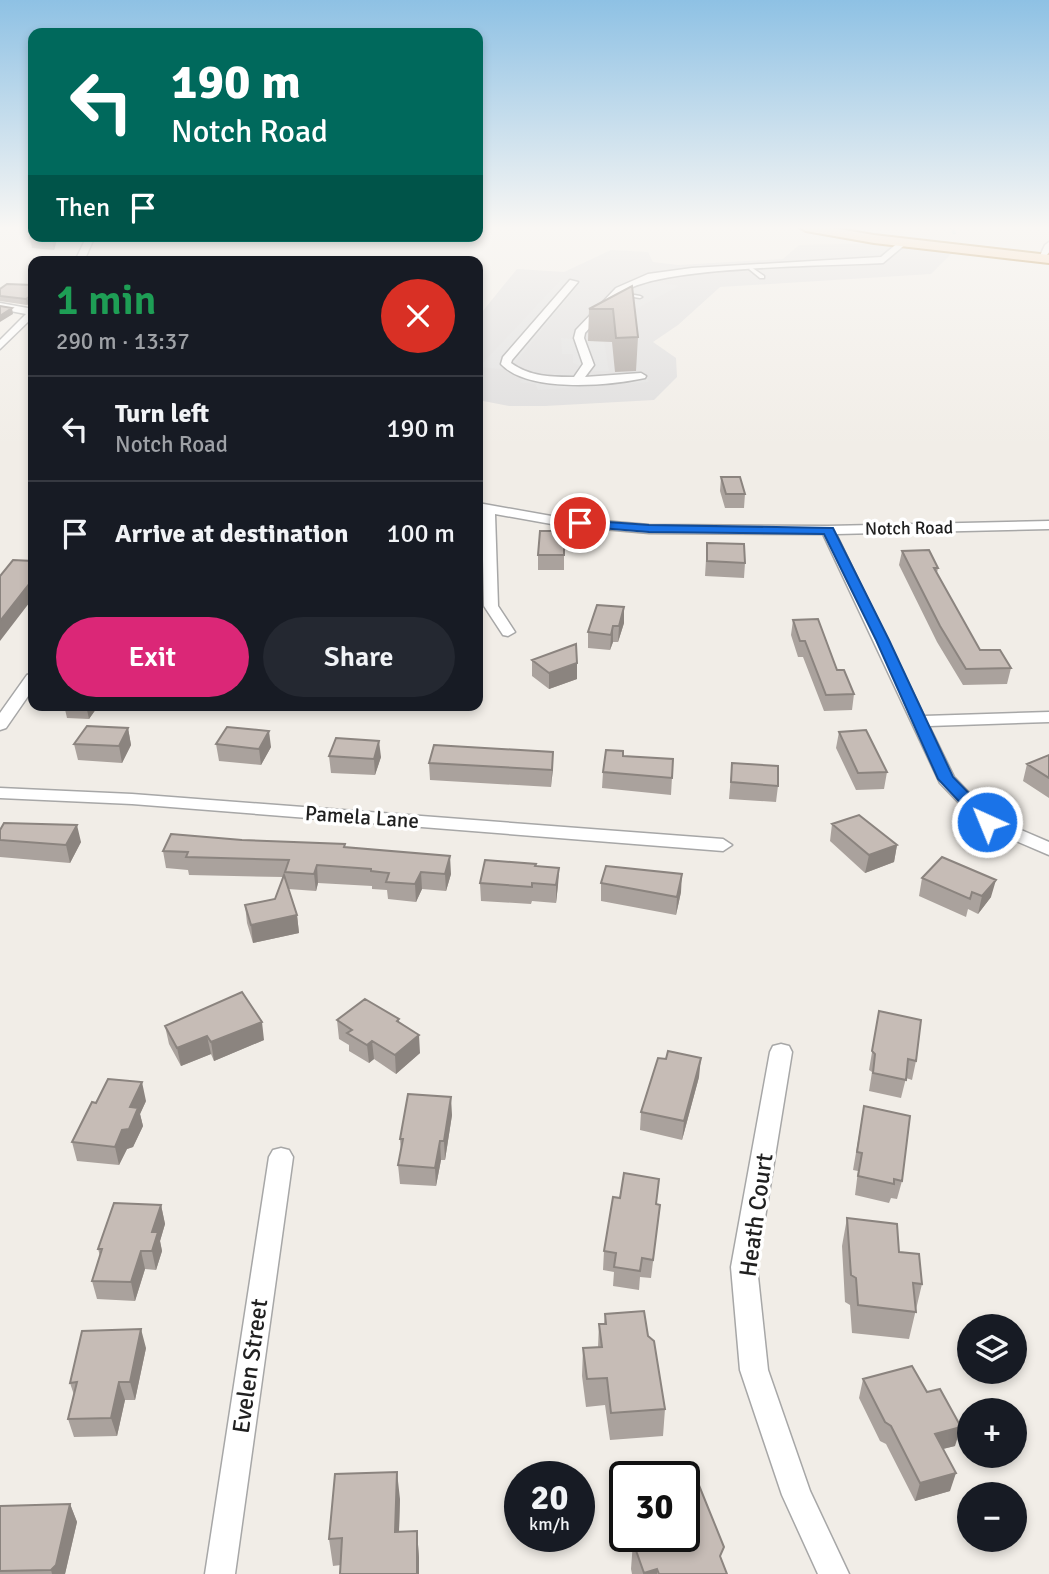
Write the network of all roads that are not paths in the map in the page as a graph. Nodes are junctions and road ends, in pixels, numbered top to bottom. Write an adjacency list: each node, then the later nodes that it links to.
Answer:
1 (557, 300): 8 (street)
2 (608, 300): 8 (street)
3 (0, 306): 4 (street)
4 (28, 311)
5 (28, 317): 6 (street)
6 (0, 346)
7 (641, 376): 8 (street)
8 (579, 379)
9 (483, 508): 11 (street, Notch Road); 12 (street)
10 (1049, 525): 11 (street, Notch Road)
11 (828, 530): 15 (street)
12 (508, 632)
13 (28, 685): 16 (street)
14 (1049, 717): 15 (street)
15 (918, 721): 19 (street)
16 (0, 725)
17 (0, 793): 18 (street, Pamela Lane)
18 (723, 845)
19 (1049, 849)
20 (781, 1052): 23 (street, Heath Court)
21 (281, 1157): 22 (street, Evelen Street)
22 (220, 1574)
23 (834, 1574)

